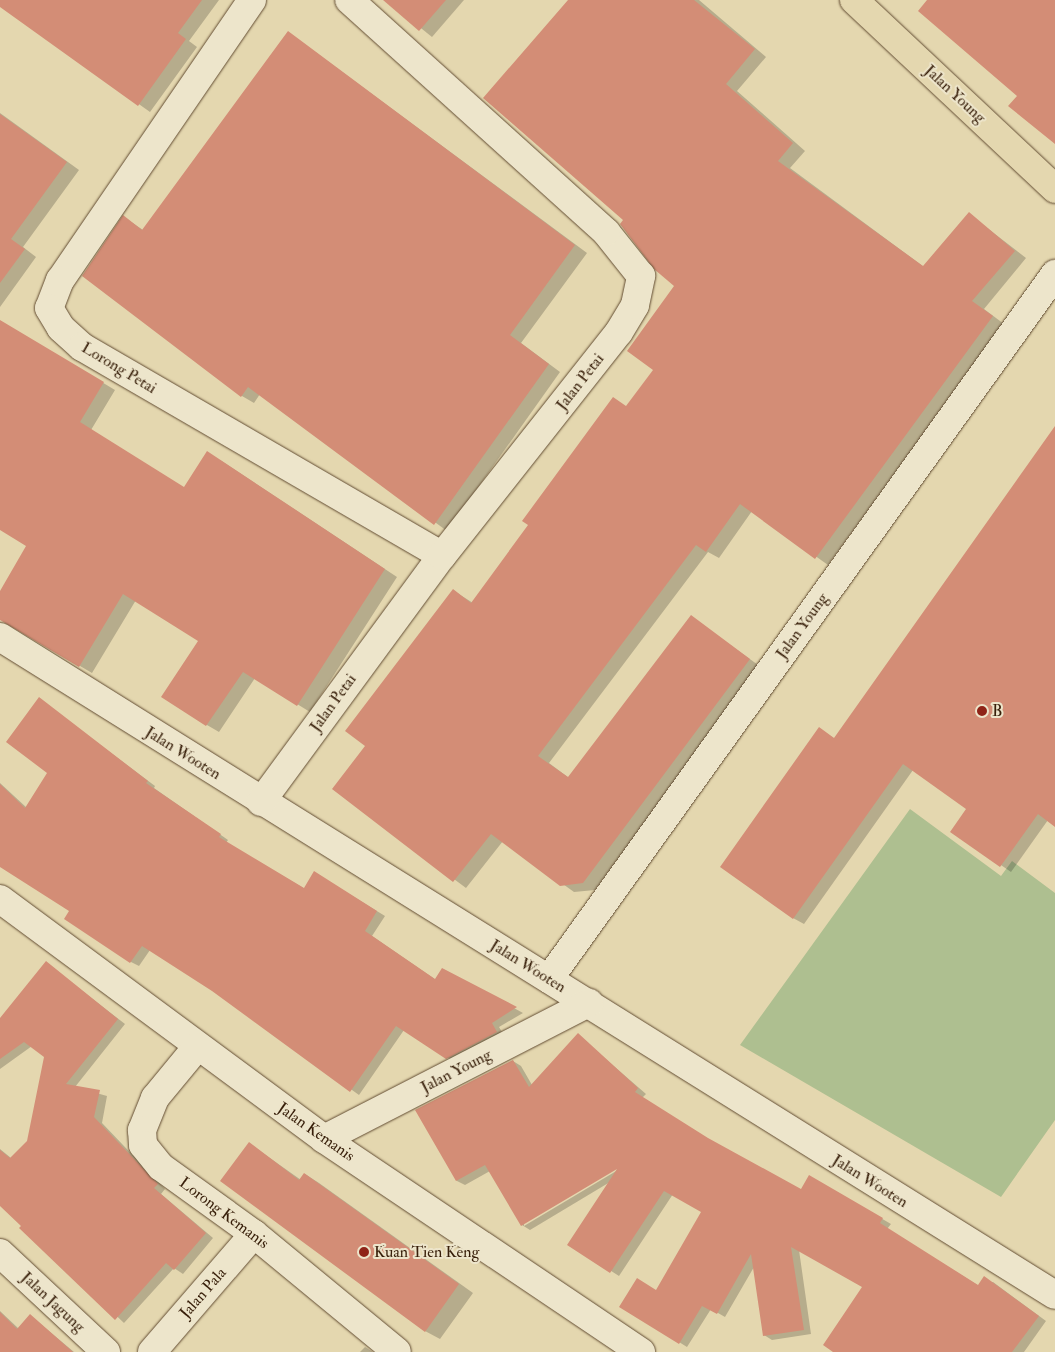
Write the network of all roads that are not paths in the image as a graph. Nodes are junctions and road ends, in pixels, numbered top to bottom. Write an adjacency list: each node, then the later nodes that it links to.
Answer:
1 (252, 0): 6 (street, Lorong Petai)
2 (349, 0): 6 (street, Jalan Petai)
3 (854, 0): 4 (main road, Jalan Young)
4 (1055, 189)
5 (1055, 274): 10 (street, Jalan Young)
6 (442, 556): 8 (street, Jalan Petai)
7 (2, 641): 8 (street, Jalan Wooten)
8 (261, 802): 10 (street, Jalan Wooten)
9 (0, 899): 12 (street, Jalan Kemanis)
10 (549, 979): 11 (street, Jalan Wooten)
11 (589, 1003): 13 (street, Jalan Young); 16 (street, Jalan Wooten)
12 (197, 1047): 13 (street, Jalan Kemanis); 14 (street, Lorong Kemanis)
13 (324, 1139): 20 (street, Jalan Kemanis)
14 (254, 1234): 18 (street, Jalan Pala); 19 (street, Lorong Kemanis)
15 (0, 1253): 17 (street, Jalan Jagung)
16 (1055, 1295)
17 (106, 1352)
18 (152, 1352)
19 (397, 1352)
20 (641, 1352)

